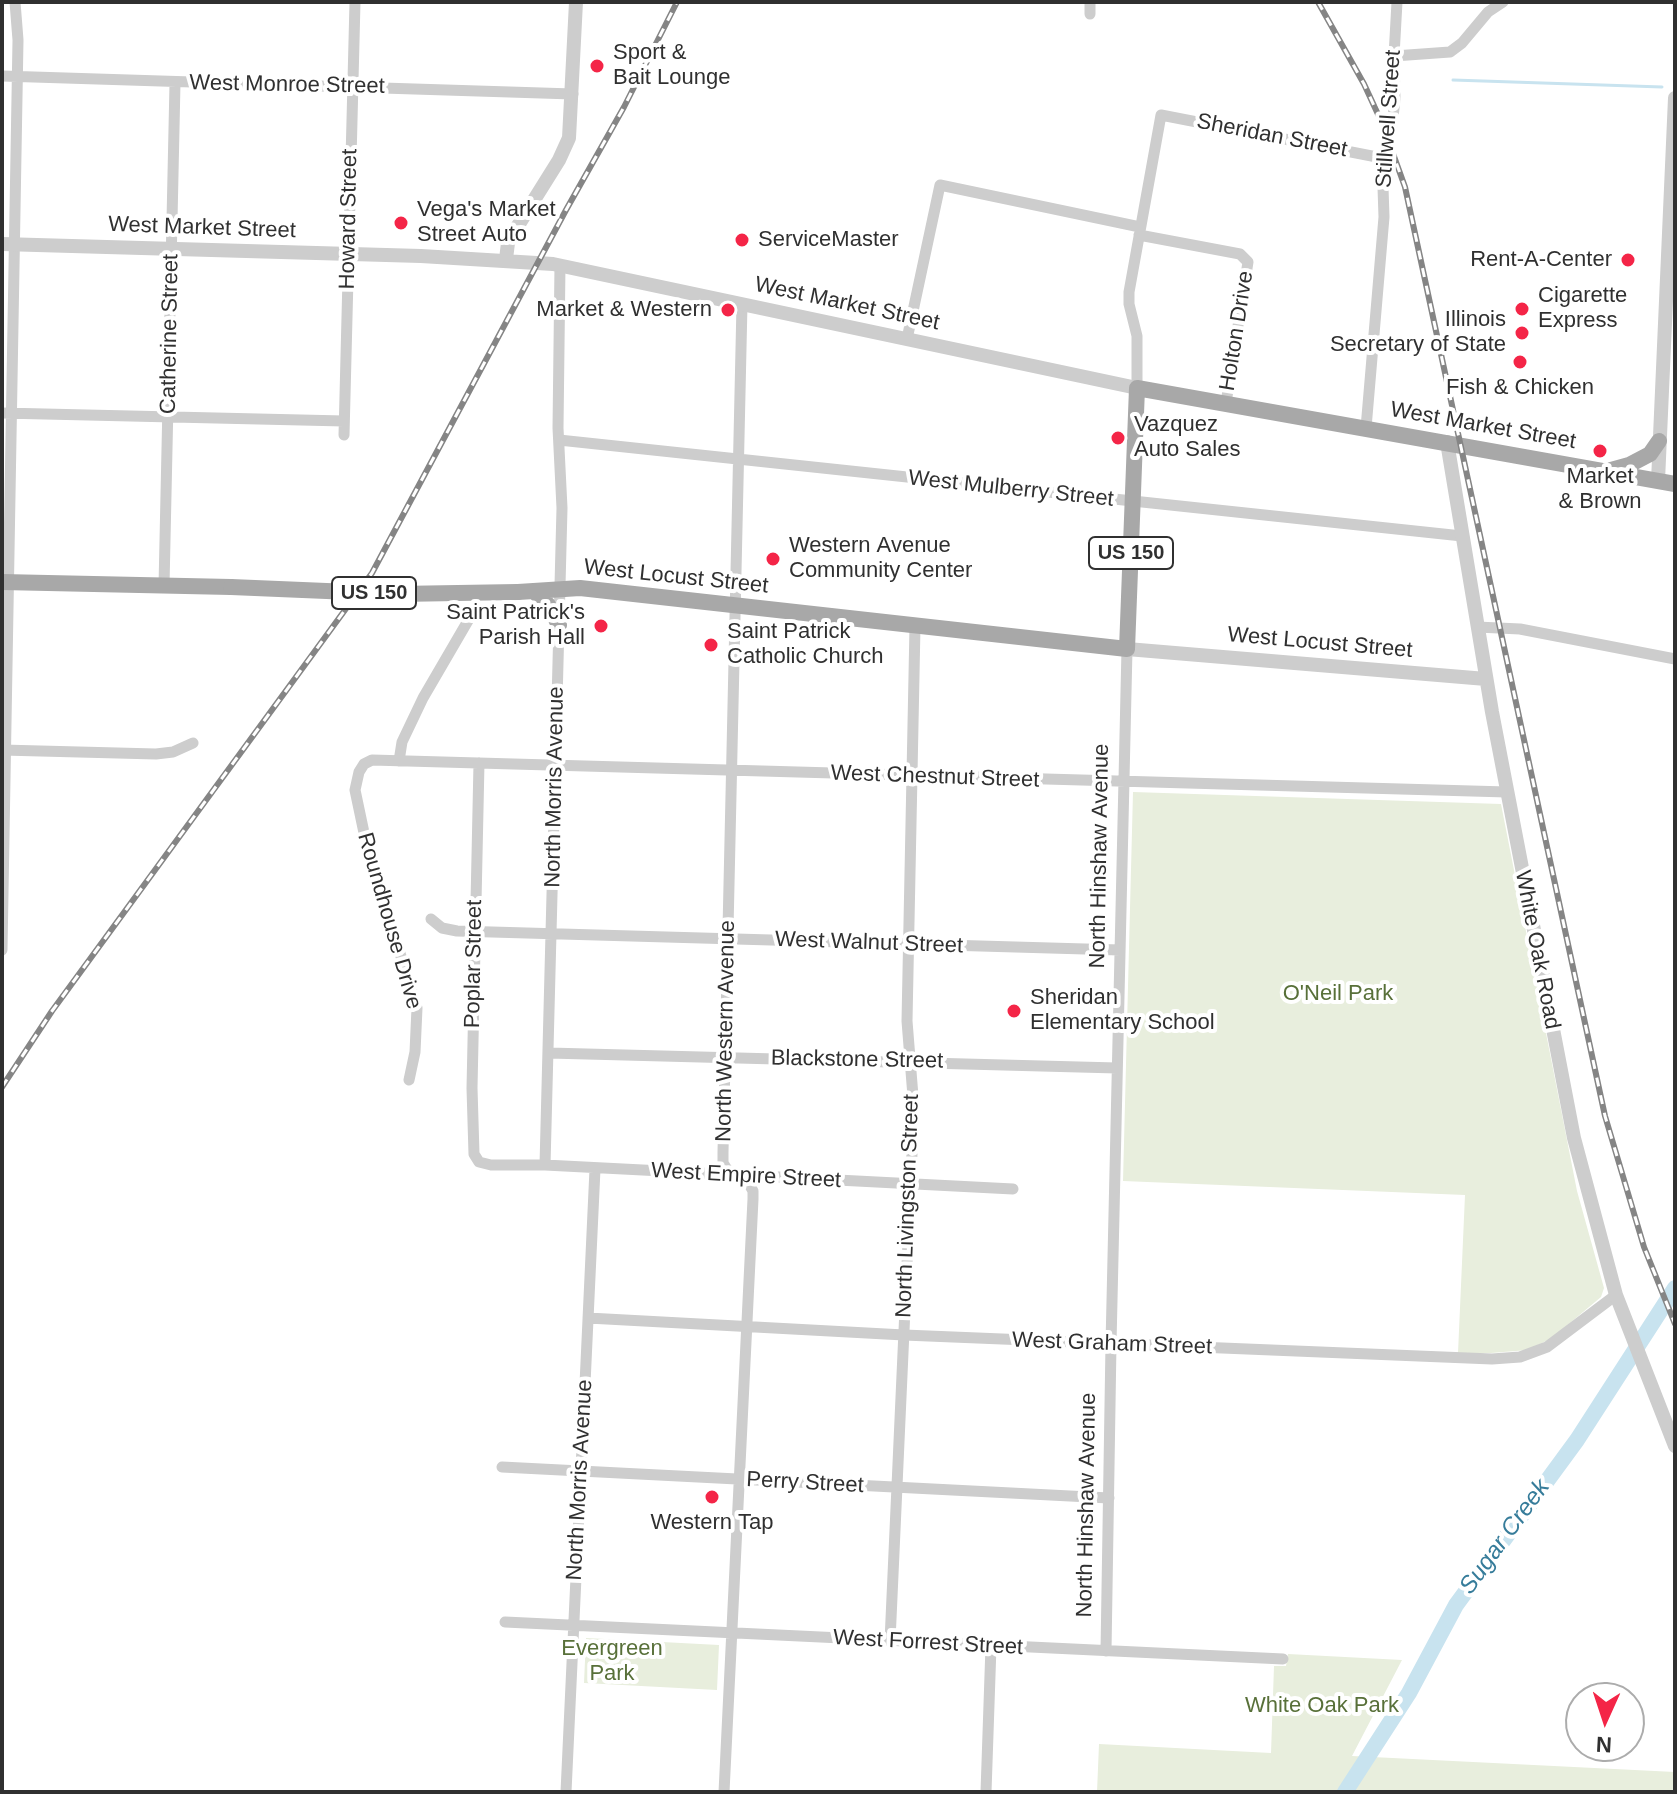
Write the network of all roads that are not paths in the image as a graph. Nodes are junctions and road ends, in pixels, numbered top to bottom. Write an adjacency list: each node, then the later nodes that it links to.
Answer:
1 (15, 2): 8 (street)
2 (355, 2): 10 (street, Howard Street)
3 (576, 2): 11 (street)
4 (1397, 2): 6 (street, Stillwell Street)
5 (1503, 2): 6 (street)
6 (1394, 56): 14 (street, Stillwell Street)
7 (2, 76): 8 (street, West Monroe Street)
8 (18, 77): 9 (street, West Monroe Street); 16 (street)
9 (175, 83): 10 (street, West Monroe Street); 17 (street, Catherine Street)
10 (352, 87): 11 (street, West Monroe Street); 18 (street, Howard Street)
11 (573, 94): 19 (street)
12 (1675, 98): 31 (street)
13 (1161, 115): 14 (street, Sheridan Street); 15 (street, North Hinshaw Avenue)
14 (1382, 158): 28 (street, Stillwell Street)
15 (1140, 231): 22 (street); 23 (street, North Hinshaw Avenue); 24 (street, Holton Drive)
16 (8, 245): 17 (street, West Market Street); 25 (street)
17 (172, 249): 18 (street, West Market Street); 26 (street, Catherine Street)
18 (348, 254): 19 (street, West Market Street); 27 (street, Howard Street)
19 (506, 259): 20 (street, West Market Street)
20 (560, 265): 21 (street, West Market Street); 30 (street, North Morris Avenue)
21 (742, 304): 22 (street, West Market Street); 33 (street, North Western Avenue)
22 (907, 339): 23 (street, West Market Street)
23 (1137, 388): 24 (main road, West Market Street); 37 (main road, North Hinshaw Avenue / US 150)
24 (1226, 403): 28 (main road, West Market Street)
25 (7, 413): 26 (street); 39 (street)
26 (168, 418): 27 (street); 40 (street, Catherine Street)
27 (344, 421): 29 (street, Howard Street)
28 (1366, 428): 32 (main road, West Market Street)
29 (344, 435)
30 (559, 440): 33 (street, West Mulberry Street); 41 (street, North Morris Avenue)
31 (1659, 441): 34 (main road); 35 (street)
32 (1447, 442): 34 (main road, West Market Street); 38 (street, White Oak Road)
33 (739, 460): 37 (street, West Mulberry Street); 43 (street, North Western Avenue)
34 (1605, 471): 35 (main road, West Market Street)
35 (1658, 481): 36 (main road, West Market Street)
36 (1675, 484)
37 (1133, 503): 38 (street, West Mulberry Street); 48 (main road, North Hinshaw Avenue / US 150)
38 (1462, 536): 47 (street, White Oak Road)
39 (5, 582): 40 (main road, West Locust Street / US 150); 52 (street)
40 (164, 586): 42 (main road, West Locust Street / US 150, bridge)
41 (560, 589): 42 (main road, West Locust Street / US 150); 43 (main road, West Locust Street / US 150); 45 (street, North Morris Avenue)
42 (526, 592): 45 (main road)
43 (736, 606): 46 (main road, West Locust Street / US 150); 57 (street, North Western Avenue)
44 (469, 619): 53 (street)
45 (559, 625): 56 (street, North Morris Avenue)
46 (915, 626): 48 (main road, West Locust Street / US 150); 58 (street, North Livingston Street)
47 (1477, 627): 49 (street); 50 (street, White Oak Road)
48 (1127, 649): 50 (street, West Locust Street); 59 (street, North Hinshaw Avenue)
49 (1675, 659)
50 (1486, 679): 60 (street, White Oak Road)
51 (193, 743): 52 (street)
52 (4, 750): 61 (street)
53 (399, 761): 54 (street, West Chestnut Street); 55 (street, West Chestnut Street)
54 (479, 763): 56 (street, West Chestnut Street); 63 (street, Poplar Street)
55 (364, 764): 73 (street, Roundhouse Drive)
56 (556, 766): 57 (street, West Chestnut Street); 64 (street, North Morris Avenue)
57 (732, 771): 58 (street, West Chestnut Street); 65 (street, North Western Avenue)
58 (912, 776): 59 (street, West Chestnut Street); 66 (street, North Livingston Street)
59 (1125, 783): 60 (street, West Chestnut Street); 68 (street, North Hinshaw Avenue)
60 (1507, 792): 80 (street, White Oak Road)
61 (2, 919): 67 (street)
62 (431, 919): 63 (street, West Walnut Street)
63 (475, 931): 64 (street, West Walnut Street); 74 (street, Poplar Street)
64 (552, 934): 65 (street, West Walnut Street); 69 (street, North Morris Avenue)
65 (728, 939): 66 (street, West Walnut Street); 70 (street, North Western Avenue)
66 (908, 944): 68 (street, West Walnut Street); 71 (street, North Livingston Street)
67 (2, 950)
68 (1120, 950): 72 (street, North Hinshaw Avenue)
69 (549, 1053): 70 (street, Blackstone Street); 75 (street, North Morris Avenue)
70 (726, 1057): 71 (street, Blackstone Street); 77 (street, North Western Avenue)
71 (910, 1062): 72 (street, Blackstone Street); 78 (street, North Livingston Street)
72 (1117, 1068): 84 (street, North Hinshaw Avenue)
73 (409, 1080)
74 (480, 1162): 75 (street, West Empire Street)
75 (545, 1165): 76 (street, West Empire Street)
76 (595, 1169): 77 (street, West Empire Street); 81 (street, North Morris Avenue)
77 (738, 1176): 78 (street, West Empire Street); 82 (street, North Western Avenue)
78 (910, 1184): 79 (street, West Empire Street); 83 (street, North Livingston Street)
79 (1013, 1189)
80 (1616, 1295): 84 (street, West Graham Street); 85 (street, White Oak Road)
81 (588, 1318): 82 (street, West Graham Street); 87 (street, North Morris Avenue)
82 (747, 1327): 83 (street, West Graham Street); 88 (street, North Western Avenue)
83 (904, 1335): 84 (street, West Graham Street); 89 (street, North Livingston Street)
84 (1111, 1344): 90 (street, North Hinshaw Avenue)
85 (1675, 1446)
86 (502, 1467): 87 (street, Perry Street)
87 (580, 1471): 88 (street, Perry Street); 92 (street, North Morris Avenue)
88 (739, 1479): 89 (street, Perry Street); 93 (street, North Western Avenue)
89 (897, 1488): 90 (street, Perry Street); 94 (street, North Livingston Street)
90 (1109, 1498): 96 (street, North Hinshaw Avenue)
91 (505, 1622): 92 (street, West Forrest Street)
92 (574, 1623): 93 (street, West Forrest Street); 98 (street, North Morris Avenue)
93 (732, 1632): 94 (street, West Forrest Street); 99 (street, North Western Avenue)
94 (890, 1641): 95 (street, West Forrest Street)
95 (991, 1646): 96 (street, West Forrest Street); 100 (street)
96 (1106, 1651): 97 (street, West Forrest Street)
97 (1283, 1659)
98 (566, 1792)
99 (724, 1792)
100 (986, 1792)

